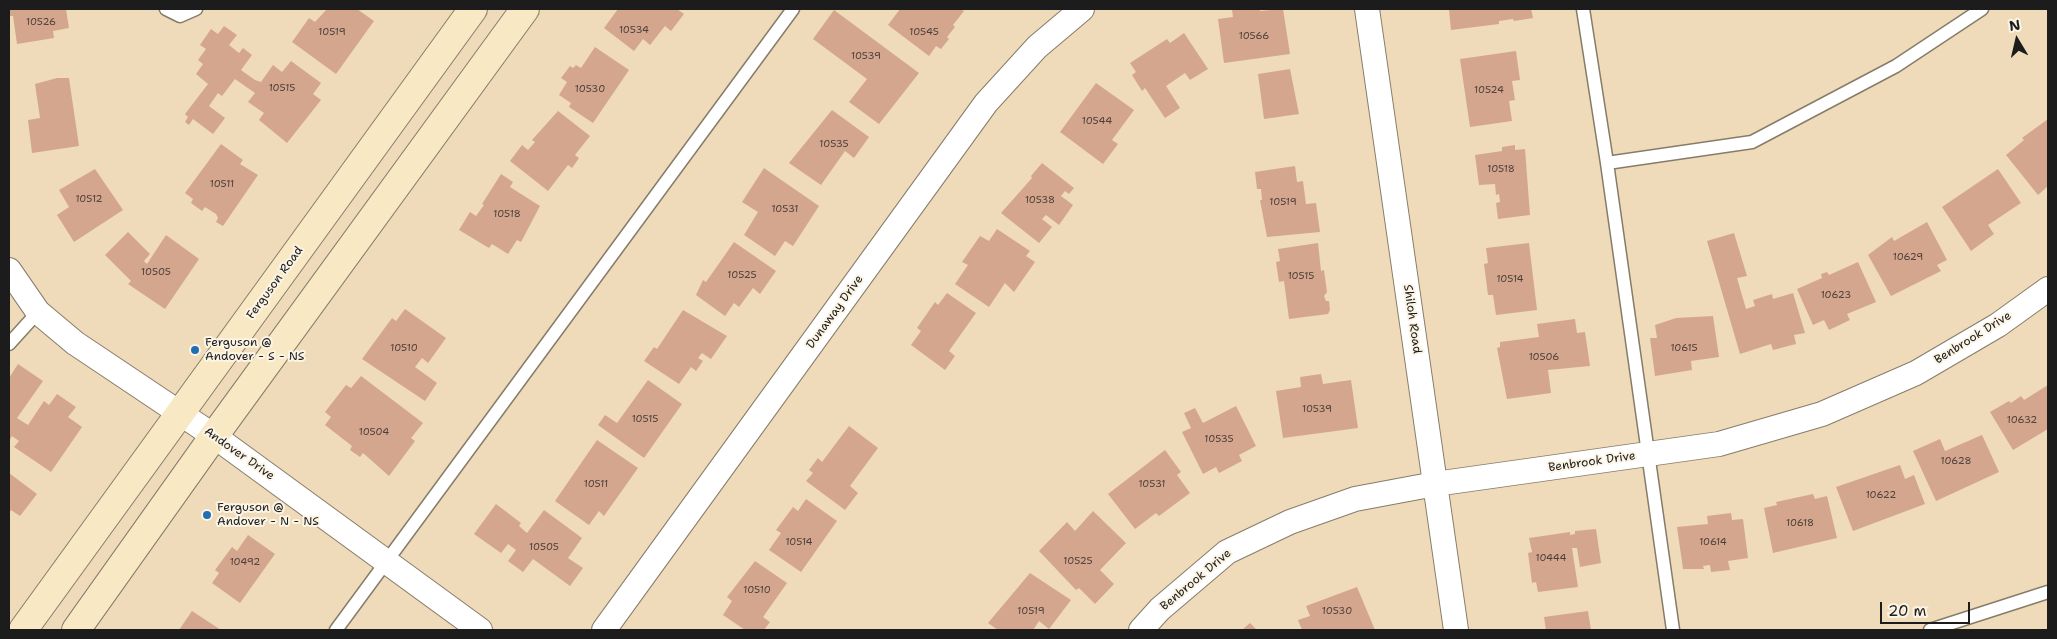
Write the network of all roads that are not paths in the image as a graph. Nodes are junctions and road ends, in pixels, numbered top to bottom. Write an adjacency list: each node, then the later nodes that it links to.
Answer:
1 (166, 9): 2 (lane)
2 (196, 9)
3 (473, 9): 15 (main road, Ferguson Road)
4 (526, 9): 16 (main road)
5 (793, 9): 19 (lane)
6 (1082, 9): 25 (street, Dunaway Drive)
7 (1367, 9): 18 (street, Shiloh Road)
8 (1583, 9): 10 (lane)
9 (1982, 9): 10 (lane)
10 (1607, 164): 17 (lane)
11 (9, 270): 13 (street, Andover Drive)
12 (2048, 288): 17 (street, Benbrook Drive)
13 (38, 312): 14 (lane); 15 (street, Andover Drive)
14 (9, 344)
15 (180, 414): 16 (street, Andover Drive); 21 (main road, Ferguson Road)
16 (214, 436): 19 (street, Andover Drive); 22 (main road)
17 (1647, 455): 18 (street, Benbrook Drive); 28 (lane)
18 (1435, 484): 26 (street, Benbrook Drive); 27 (street, Shiloh Road)
19 (386, 560): 23 (lane); 24 (street, Andover Drive)
20 (2048, 592): 29 (lane)
21 (23, 630)
22 (76, 630)
23 (336, 630)
24 (480, 630)
25 (604, 630)
26 (1141, 630)
27 (1456, 630)
28 (1673, 630)
29 (1930, 630)

